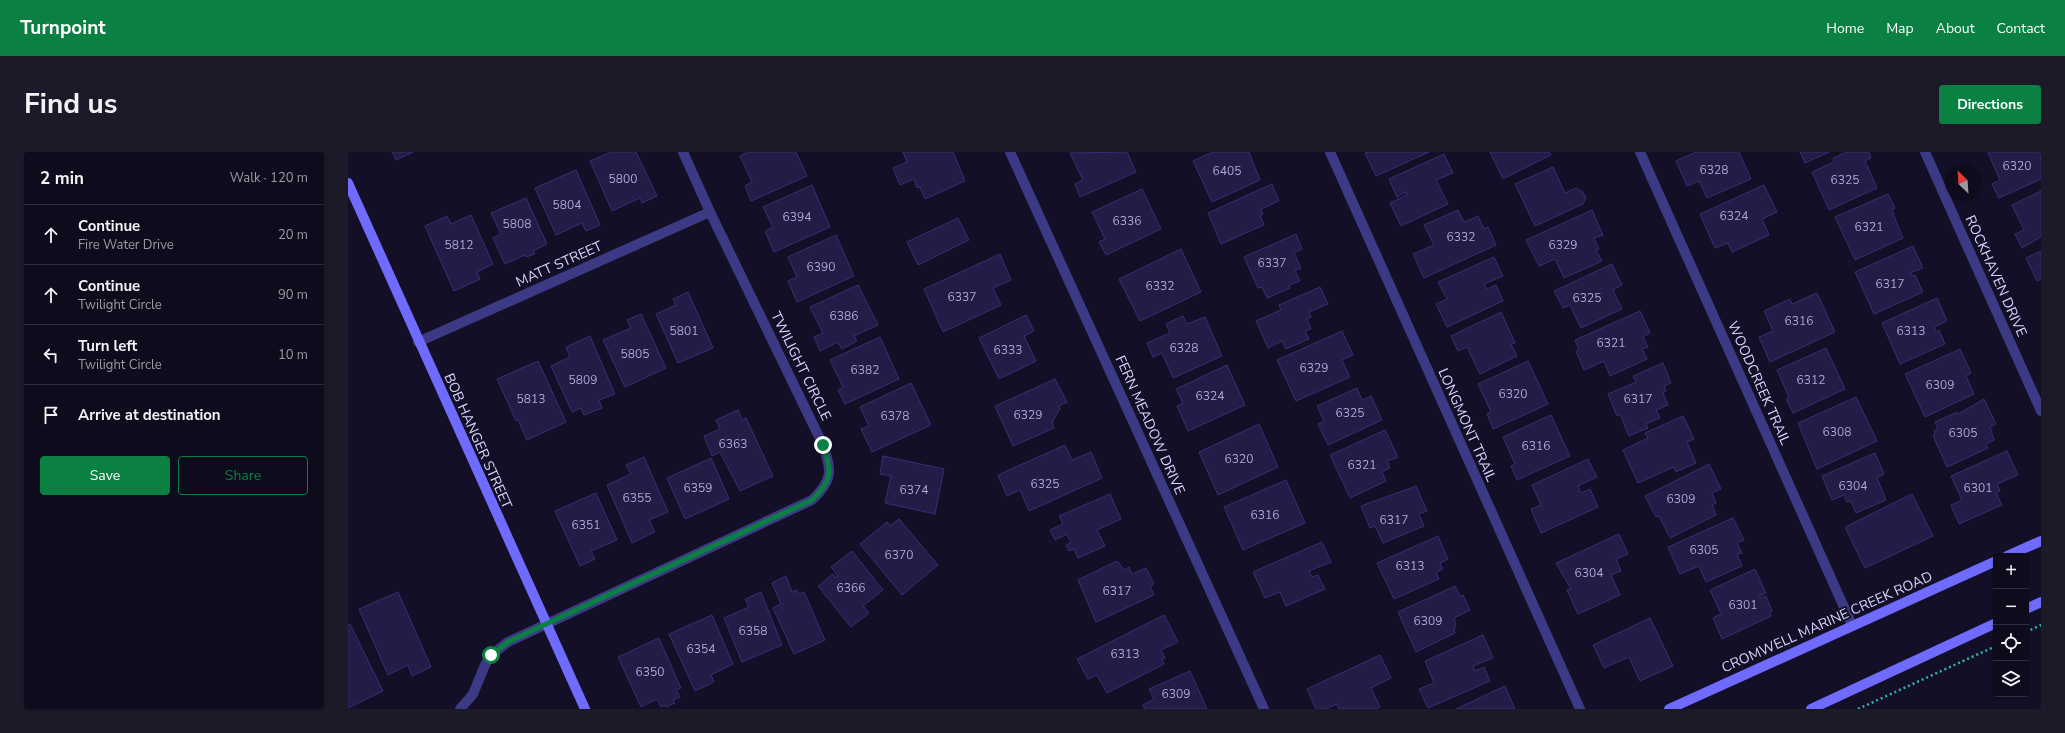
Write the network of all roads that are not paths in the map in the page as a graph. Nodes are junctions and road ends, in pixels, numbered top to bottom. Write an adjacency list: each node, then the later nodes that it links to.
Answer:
1 (683, 152): 7 (street, TWILIGHT CIRCLE)
2 (1010, 152): 20 (street, FERN MEADOW DRIVE)
3 (1330, 152): 21 (street, LONGMONT TRAIL)
4 (1640, 152): 17 (street, WOODCREEK TRAIL)
5 (1924, 152): 9 (street, ROCKHAVEN DRIVE)
6 (348, 183): 8 (main road, BOB HANGER STREET)
7 (710, 212): 8 (street, MATT STREET); 15 (street, TWILIGHT CIRCLE)
8 (418, 342): 15 (main road, BOB HANGER STREET)
9 (2041, 411)
10 (2041, 541): 11 (main road)
11 (2014, 553)
12 (1993, 562): 17 (main road, CROMWELL MARINE CREEK ROAD)
13 (2041, 602): 14 (main road)
14 (2029, 608)
15 (546, 624): 18 (street); 19 (main road, BOB HANGER STREET)
16 (1993, 624): 23 (main road)
17 (1852, 625): 22 (main road, CROMWELL MARINE CREEK ROAD)
18 (460, 709)
19 (585, 709)
20 (1264, 709)
21 (1580, 709)
22 (1669, 709)
23 (1811, 709)

